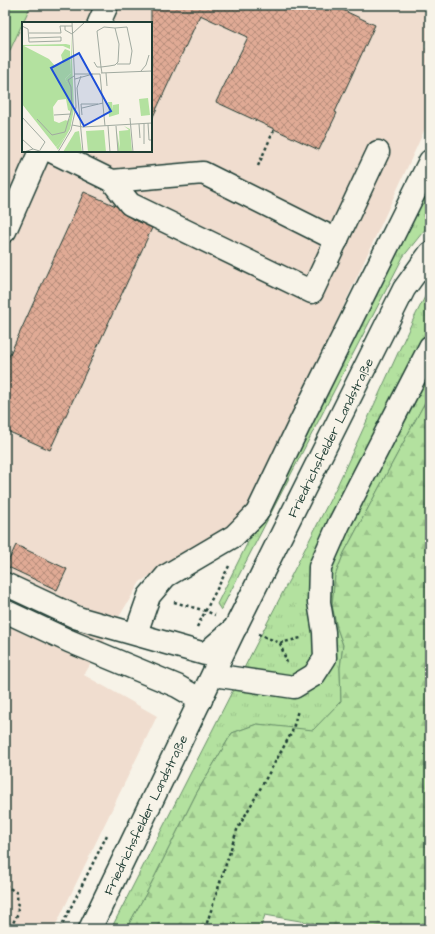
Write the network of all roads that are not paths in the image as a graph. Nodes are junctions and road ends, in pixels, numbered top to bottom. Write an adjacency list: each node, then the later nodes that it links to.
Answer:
1 (107, 5): 2 (main road)
2 (99, 22)
3 (40, 152): 8 (main road)
4 (53, 152): 7 (main road)
5 (378, 152): 9 (main road)
6 (430, 161): 15 (main road)
7 (112, 181): 9 (main road); 9 (main road)
8 (5, 231)
9 (337, 240)
10 (430, 253): 14 (main road, Friedrichsfelder Landstraße)
11 (430, 347): 16 (main road)
12 (5, 584): 15 (main road, Friedrichsfelder Landstraße)
13 (5, 611): 17 (main road)
14 (236, 626): 15 (main road, Friedrichsfelder Landstraße); 16 (main road, Friedrichsfelder Landstraße)
15 (136, 633)
16 (213, 675): 17 (main road, Friedrichsfelder Landstraße)
17 (201, 700): 18 (main road, Friedrichsfelder Landstraße)
18 (90, 929)

